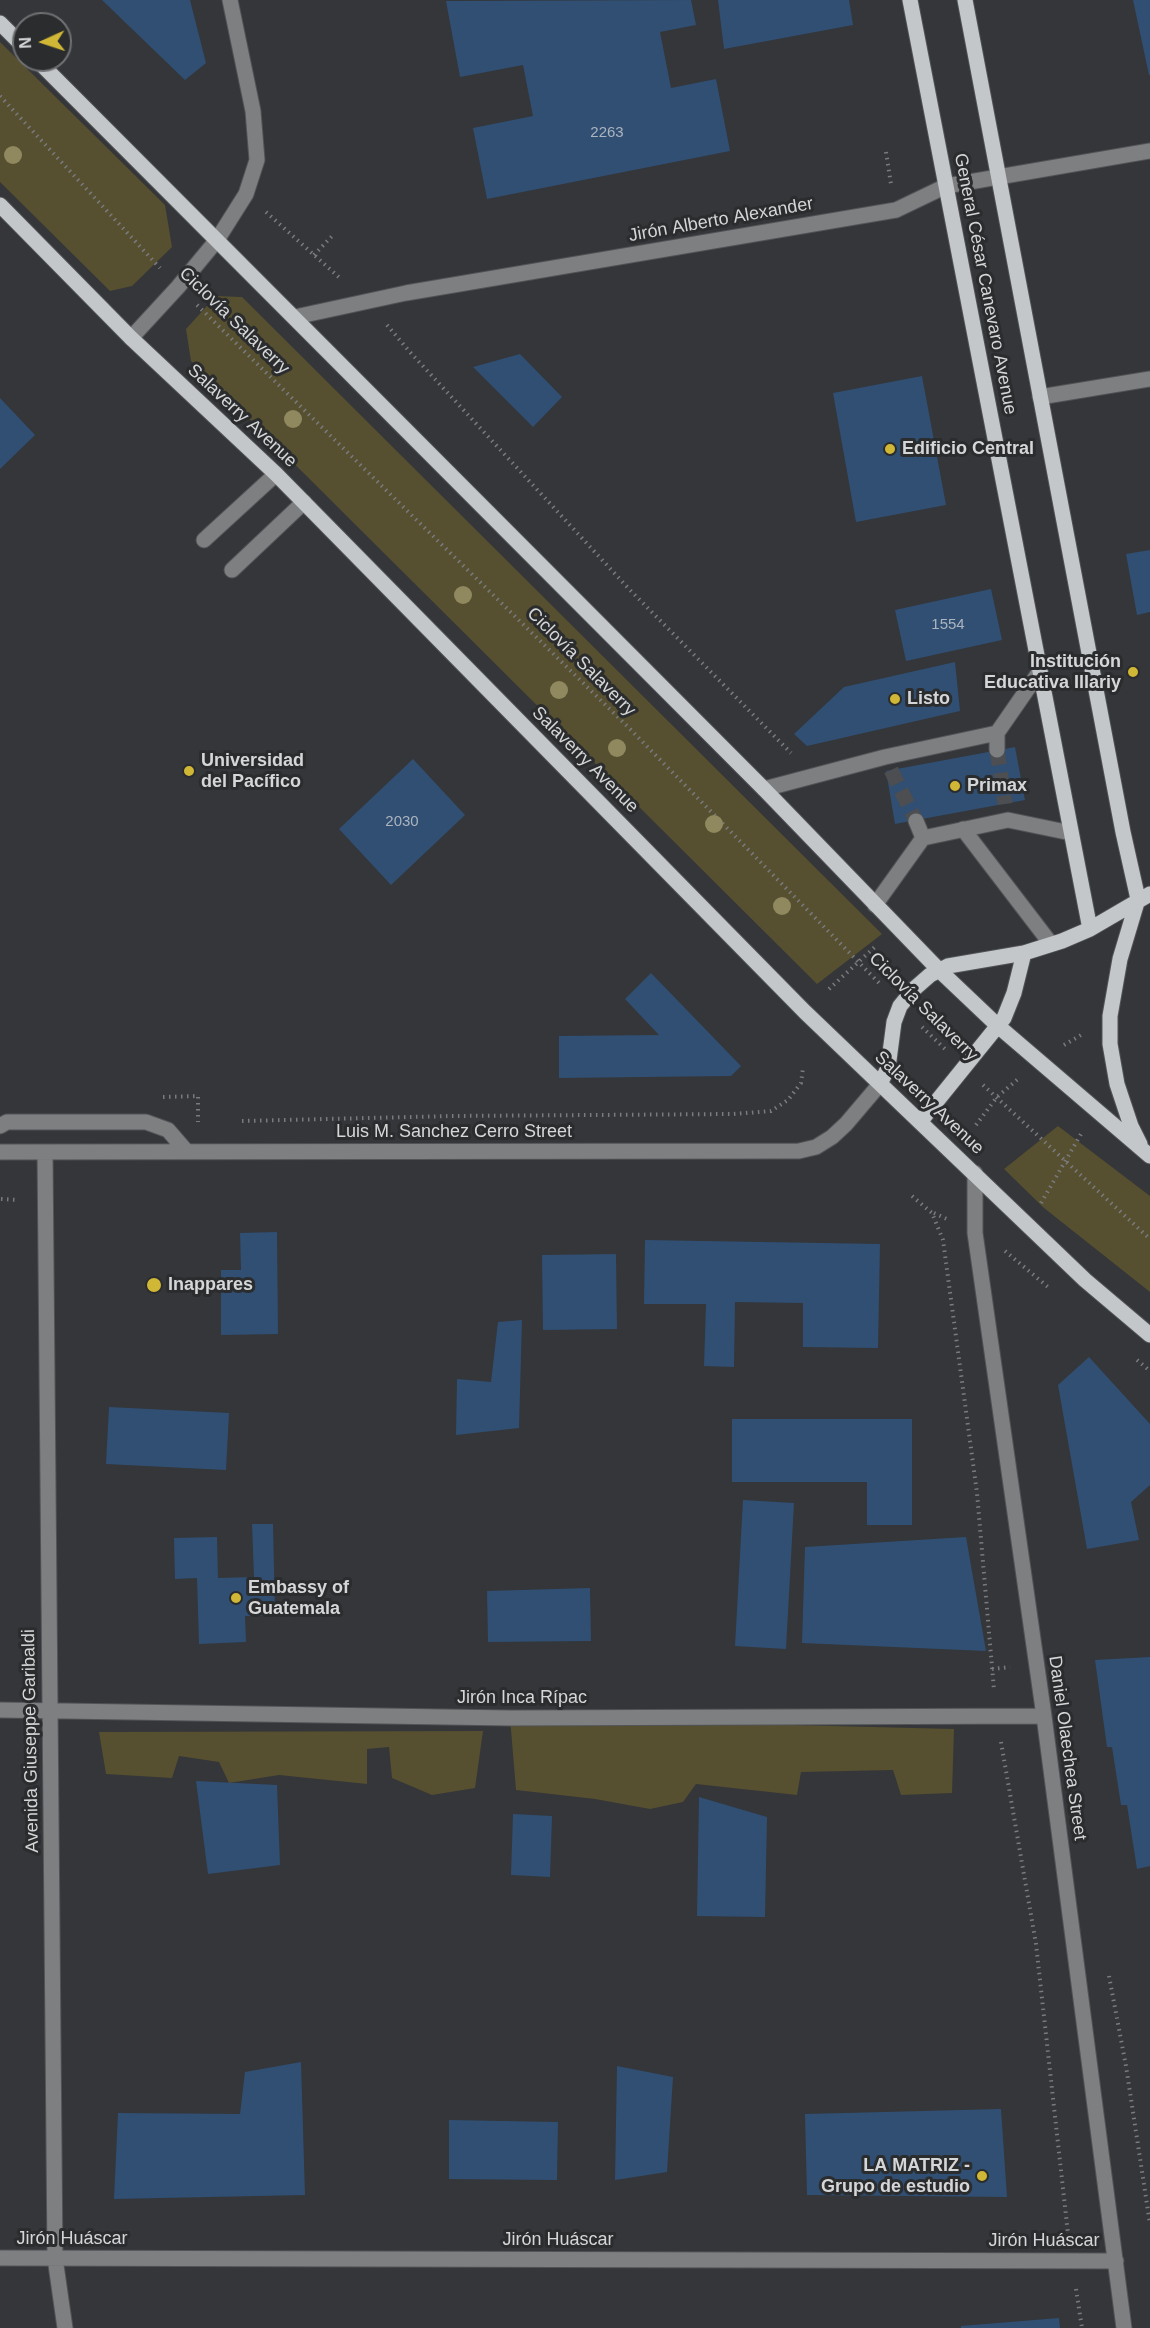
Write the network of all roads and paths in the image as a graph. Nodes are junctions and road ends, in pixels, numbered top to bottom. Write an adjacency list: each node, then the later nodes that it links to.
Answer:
1 (230, 0): 11 (street)
2 (910, 0): 10 (main road, General César Canevaro Avenue)
3 (965, 0): 9 (main road, General César Canevaro Avenue)
4 (0, 23): 5 (main road)
5 (12, 35)
6 (49, 72): 14 (main road)
7 (0, 96): 16 (path, Ciclovía Salaverry)
8 (1150, 151): 9 (street, Jirón Alberto Alexander)
9 (998, 177): 10 (street, Jirón Alberto Alexander); 21 (main road, General César Canevaro Avenue)
10 (946, 186): 17 (street, Jirón Alberto Alexander); 26 (main road, General César Canevaro Avenue)
11 (246, 194): 14 (street); 15 (path)
12 (0, 205): 19 (main road, Salaverry Avenue)
13 (334, 234): 15 (path)
14 (217, 240): 16 (street); 18 (main road)
15 (314, 255): 17 (path)
16 (178, 287): 19 (street); 43 (path, Ciclovía Salaverry)
17 (368, 302): 18 (street, Jirón Alberto Alexander); 29 (path)
18 (295, 317): 30 (main road)
19 (131, 338): 22 (main road, Salaverry Avenue)
20 (1150, 379): 21 (street)
21 (1040, 397): 37 (main road, General César Canevaro Avenue)
22 (276, 474): 23 (main road, Salaverry Avenue); 24 (street)
23 (304, 502): 25 (street); 53 (main road, Salaverry Avenue)
24 (204, 540)
25 (232, 570)
26 (1040, 671): 27 (street); 35 (main road, General César Canevaro Avenue)
27 (997, 733): 28 (street); 29 (street)
28 (998, 750)
29 (813, 776): 30 (street)
30 (764, 789): 38 (main road)
31 (1005, 804): 32 (street)
32 (1008, 820): 34 (street); 35 (street)
33 (915, 821): 36 (street)
34 (963, 830): 36 (street); 41 (street)
35 (1071, 833): 39 (main road, General César Canevaro Avenue)
36 (923, 838): 38 (street)
37 (1144, 897): 39 (main road); 65 (main road)
38 (874, 904): 44 (main road)
39 (1090, 929): 41 (main road)
40 (885, 938): 43 (path)
41 (1051, 944): 42 (main road)
42 (1024, 953): 44 (main road); 47 (main road)
43 (858, 963): 45 (path); 46 (path, Ciclovía Salaverry)
44 (939, 970): 46 (main road); 47 (main road)
45 (828, 989)
46 (900, 1006): 51 (path, Ciclovía Salaverry); 53 (main road)
47 (998, 1026): 51 (main road); 56 (main road)
48 (1081, 1035): 49 (path)
49 (1063, 1046)
50 (803, 1068): 57 (path)
51 (965, 1068): 55 (path, Ciclovía Salaverry); 59 (main road)
52 (1020, 1077): 55 (path)
53 (880, 1084): 59 (main road, Salaverry Avenue); 64 (street, Luis M. Sanchez Cerro Street)
54 (198, 1096): 58 (path)
55 (997, 1097): 60 (path); 66 (path, Ciclovía Salaverry)
56 (1094, 1109): 65 (main road); 66 (path)
57 (233, 1121)
58 (198, 1122)
59 (920, 1122): 67 (main road, Salaverry Avenue)
60 (976, 1125)
61 (0, 1126): 64 (street)
62 (0, 1152): 63 (street, Luis M. Sanchez Cerro Street)
63 (45, 1152): 64 (street, Luis M. Sanchez Cerro Street); 77 (street, Avenida Giuseppe Garibaldi)
64 (187, 1152)
65 (1146, 1153)
66 (1066, 1161): 70 (path); 72 (path, Ciclovía Salaverry)
67 (975, 1173): 70 (main road, Salaverry Avenue); 71 (street, Daniel Olaechea Street)
68 (912, 1196): 69 (path)
69 (932, 1213): 71 (path); 80 (path)
70 (1029, 1225): 74 (main road, Salaverry Avenue)
71 (975, 1233): 73 (path); 79 (street, Daniel Olaechea Street)
72 (1150, 1239)
73 (1050, 1288)
74 (1150, 1335)
75 (1132, 1356): 76 (path)
76 (1150, 1371)
77 (50, 1709): 78 (street, Jirón Inca Rípac); 80 (street, Jirón Inca Rípac); 82 (street, Avenida Giuseppe Garibaldi)
78 (0, 1710)
79 (1044, 1716): 80 (street, Jirón Inca Rípac); 84 (street, Daniel Olaechea Street)
80 (996, 1718): 83 (path)
81 (0, 2258): 82 (street, Jirón Huáscar)
82 (56, 2258): 83 (street, Jirón Huáscar); 85 (street, Avenida Giuseppe Garibaldi)
83 (1071, 2261): 84 (street, Jirón Huáscar); 86 (path)
84 (1116, 2261): 87 (street, Daniel Olaechea Street)
85 (65, 2328)
86 (1082, 2328)
87 (1124, 2328)

